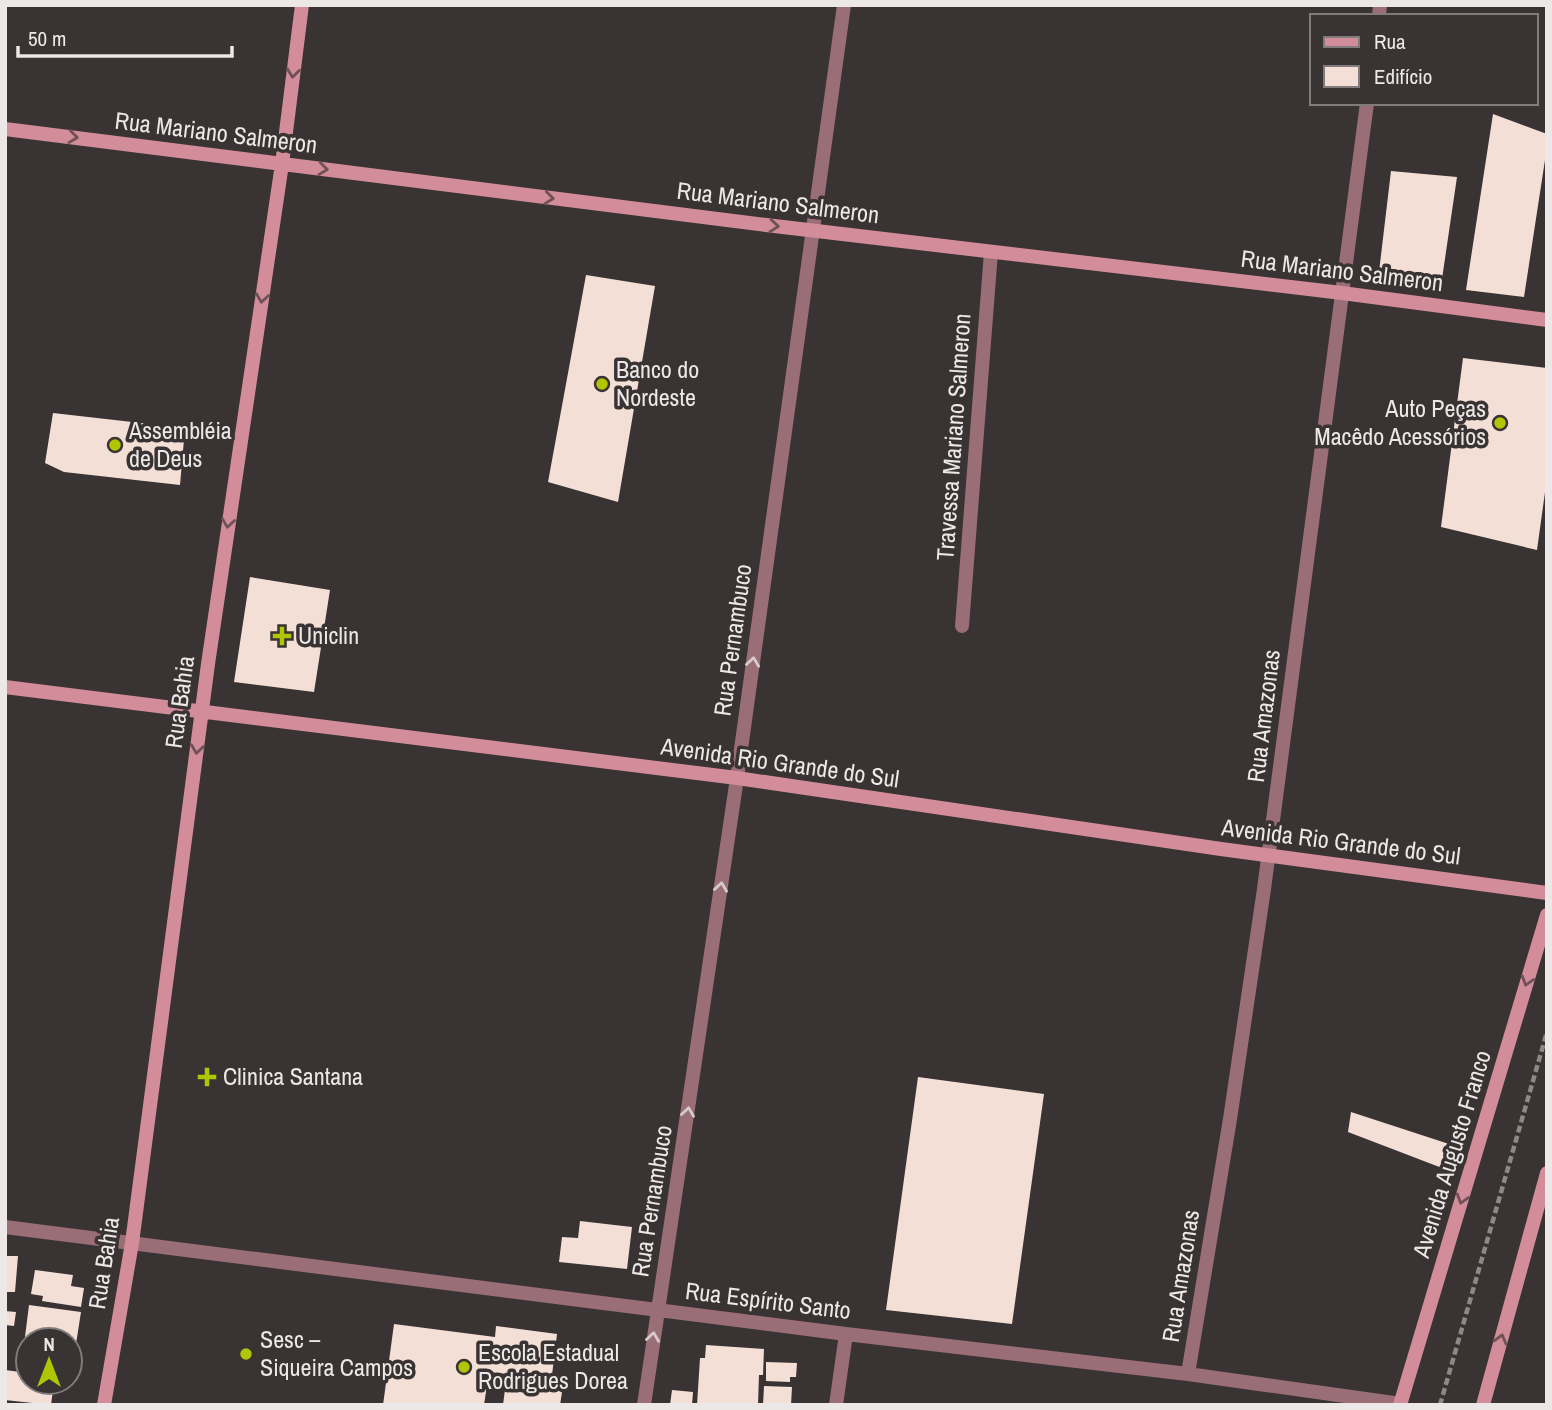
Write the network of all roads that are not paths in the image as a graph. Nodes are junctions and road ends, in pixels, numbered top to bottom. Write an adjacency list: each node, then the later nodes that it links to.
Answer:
1 (302, 5): 5 (main road, Rua Bahia, one-way to 5)
2 (844, 5): 6 (street, Rua Pernambuco)
3 (1367, 105): 8 (street, Rua Amazonas)
4 (5, 129): 5 (main road, Rua Mariano Salmeron, one-way to 5)
5 (282, 164): 6 (main road, Rua Mariano Salmeron, one-way to 6); 12 (main road, Rua Bahia, one-way to 12)
6 (813, 229): 7 (main road, Rua Mariano Salmeron); 13 (street, Rua Pernambuco, one-way to 6)
7 (990, 251): 8 (main road, Rua Mariano Salmeron); 10 (street, Travessa Mariano Salmeron)
8 (1342, 293): 9 (main road, Rua Mariano Salmeron); 14 (street, Rua Amazonas)
9 (1547, 320)
10 (962, 626)
11 (5, 687): 12 (main road, Avenida Rio Grande do Sul)
12 (202, 712): 13 (main road, Avenida Rio Grande do Sul); 19 (main road, Rua Bahia, one-way to 19)
13 (737, 778): 14 (main road, Avenida Rio Grande do Sul); 20 (street, Rua Pernambuco, one-way to 13)
14 (1268, 856): 15 (main road, Avenida Rio Grande do Sul); 22 (street, Rua Amazonas)
15 (1547, 892)
16 (1547, 915): 23 (main road, Avenida Augusto Franco, one-way to 23)
17 (1547, 1173): 27 (main road, one-way to 17)
18 (5, 1227): 19 (street, Rua Espírito Santo)
19 (132, 1243): 20 (street, Rua Espírito Santo); 24 (main road, Rua Bahia)
20 (657, 1310): 21 (street, Rua Espírito Santo); 25 (street, Rua Pernambuco, one-way to 20)
21 (846, 1334): 22 (street, Rua Espírito Santo); 26 (street)
22 (1188, 1374): 23 (street, Rua Espírito Santo)
23 (1401, 1404)
24 (104, 1405)
25 (644, 1405)
26 (836, 1405)
27 (1483, 1405)

